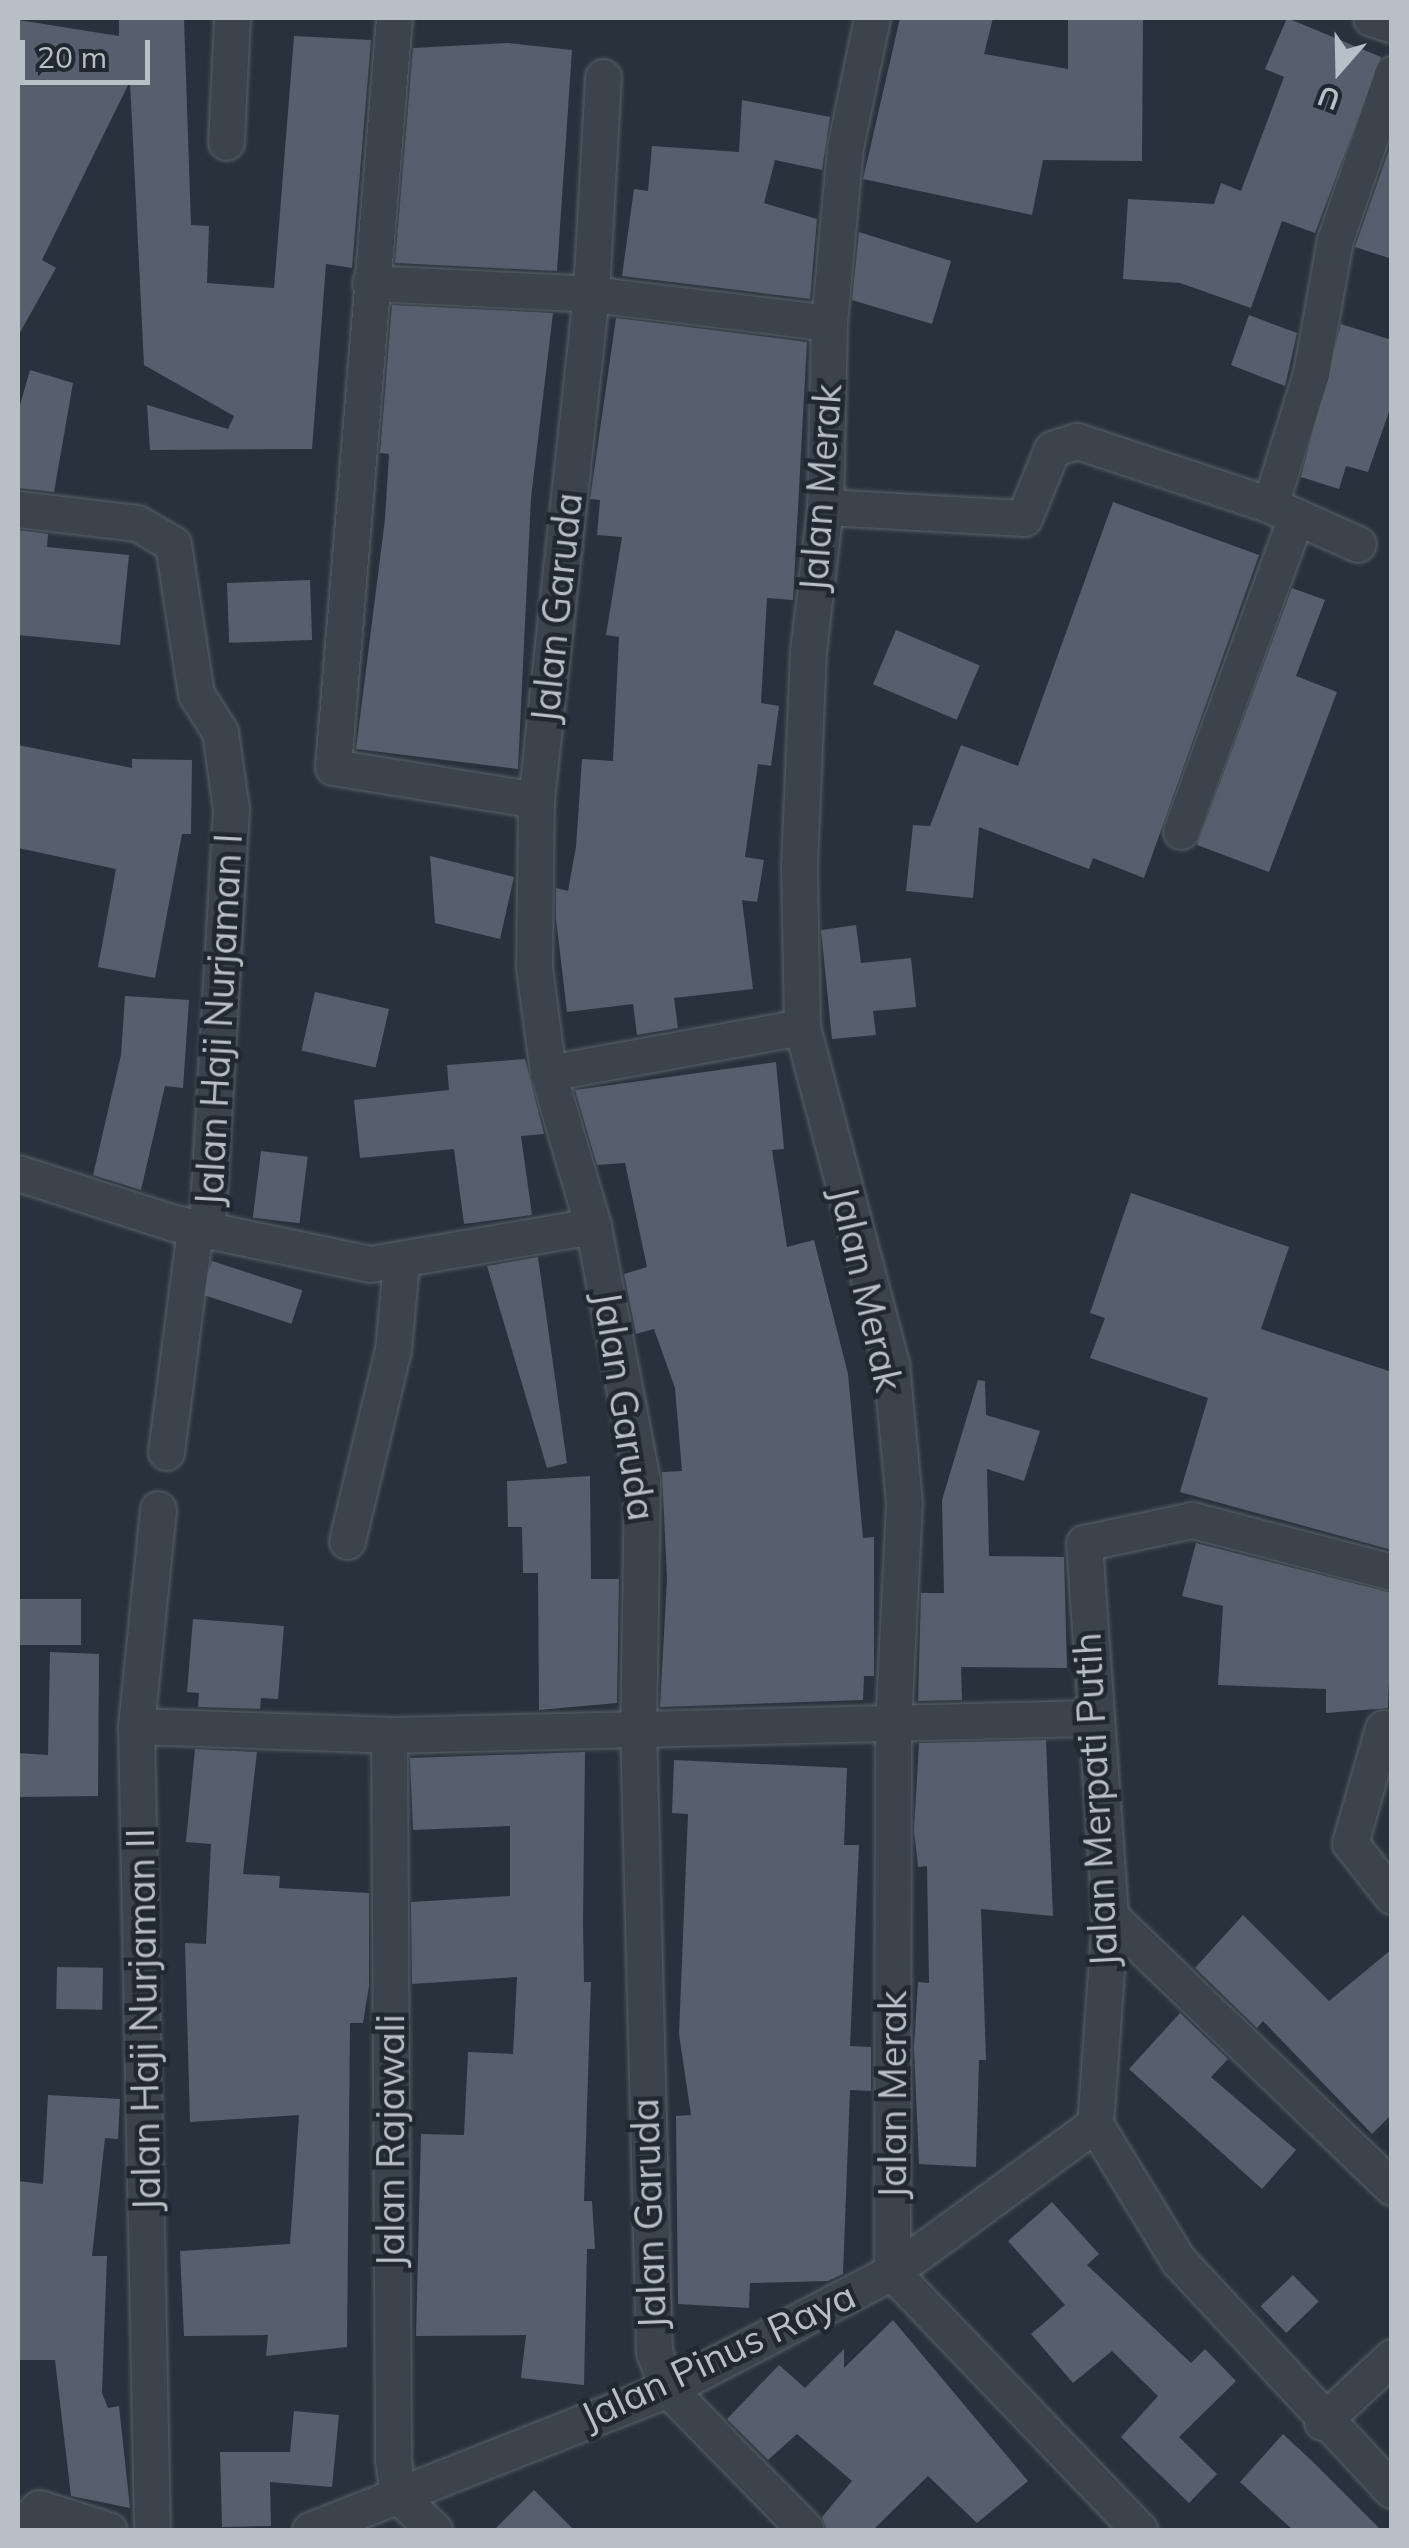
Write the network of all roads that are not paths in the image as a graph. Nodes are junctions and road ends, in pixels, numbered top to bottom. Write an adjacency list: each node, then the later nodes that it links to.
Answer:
1 (232, 18): 8 (street)
2 (394, 18): 9 (street)
3 (872, 18): 11 (street, Jalan Merak)
4 (1371, 18): 5 (street)
5 (1392, 25)
6 (1392, 74): 14 (street)
7 (603, 77): 10 (street, Jalan Garuda)
8 (226, 142)
9 (370, 283): 10 (street); 16 (street)
10 (591, 294): 11 (street); 16 (street, Jalan Garuda)
11 (829, 323): 12 (street, Jalan Merak)
12 (826, 507): 14 (street); 18 (street, Jalan Merak)
13 (18, 509): 22 (street, Jalan Haji Nurjaman I)
14 (1283, 510): 15 (street); 17 (street)
15 (1358, 544)
16 (536, 800): 19 (street, Jalan Garuda)
17 (1181, 831)
18 (802, 1028): 19 (street); 31 (street, Jalan Merak)
19 (548, 1073): 21 (street, Jalan Garuda)
20 (18, 1173): 22 (street)
21 (593, 1226): 23 (street); 30 (street, Jalan Garuda)
22 (201, 1229): 23 (street); 24 (street)
23 (401, 1262): 26 (street)
24 (166, 1452)
25 (158, 1510): 29 (street, Jalan Haji Nurjaman II)
26 (347, 1541)
27 (1392, 1572): 28 (street, Jalan Merpati Putih)
28 (1092, 1718): 31 (street); 35 (street, Jalan Merpati Putih)
29 (136, 1726): 33 (street); 46 (street, Jalan Haji Nurjaman II)
30 (638, 1726): 31 (street); 33 (street); 40 (street, Jalan Garuda)
31 (894, 1727): 38 (street, Jalan Merak)
32 (1383, 1728): 34 (street)
33 (389, 1735): 43 (street, Jalan Rajawali)
34 (1392, 1896)
35 (1110, 1916): 36 (street, Jalan Merpati Putih); 37 (street)
36 (1095, 2124): 38 (street, Jalan Pinus Raya); 41 (street)
37 (1392, 2187)
38 (892, 2272): 40 (street, Jalan Pinus Raya); 50 (street)
39 (1392, 2357): 41 (street)
40 (668, 2389): 43 (street, Jalan Pinus Raya); 49 (street, Jalan Garuda)
41 (1322, 2422): 42 (street)
42 (1392, 2490)
43 (397, 2494): 47 (street, Jalan Pinus Raya); 48 (street)
44 (28, 2519): 45 (street)
45 (109, 2530)
46 (152, 2530)
47 (310, 2530)
48 (434, 2530)
49 (806, 2530)
50 (1139, 2530)

